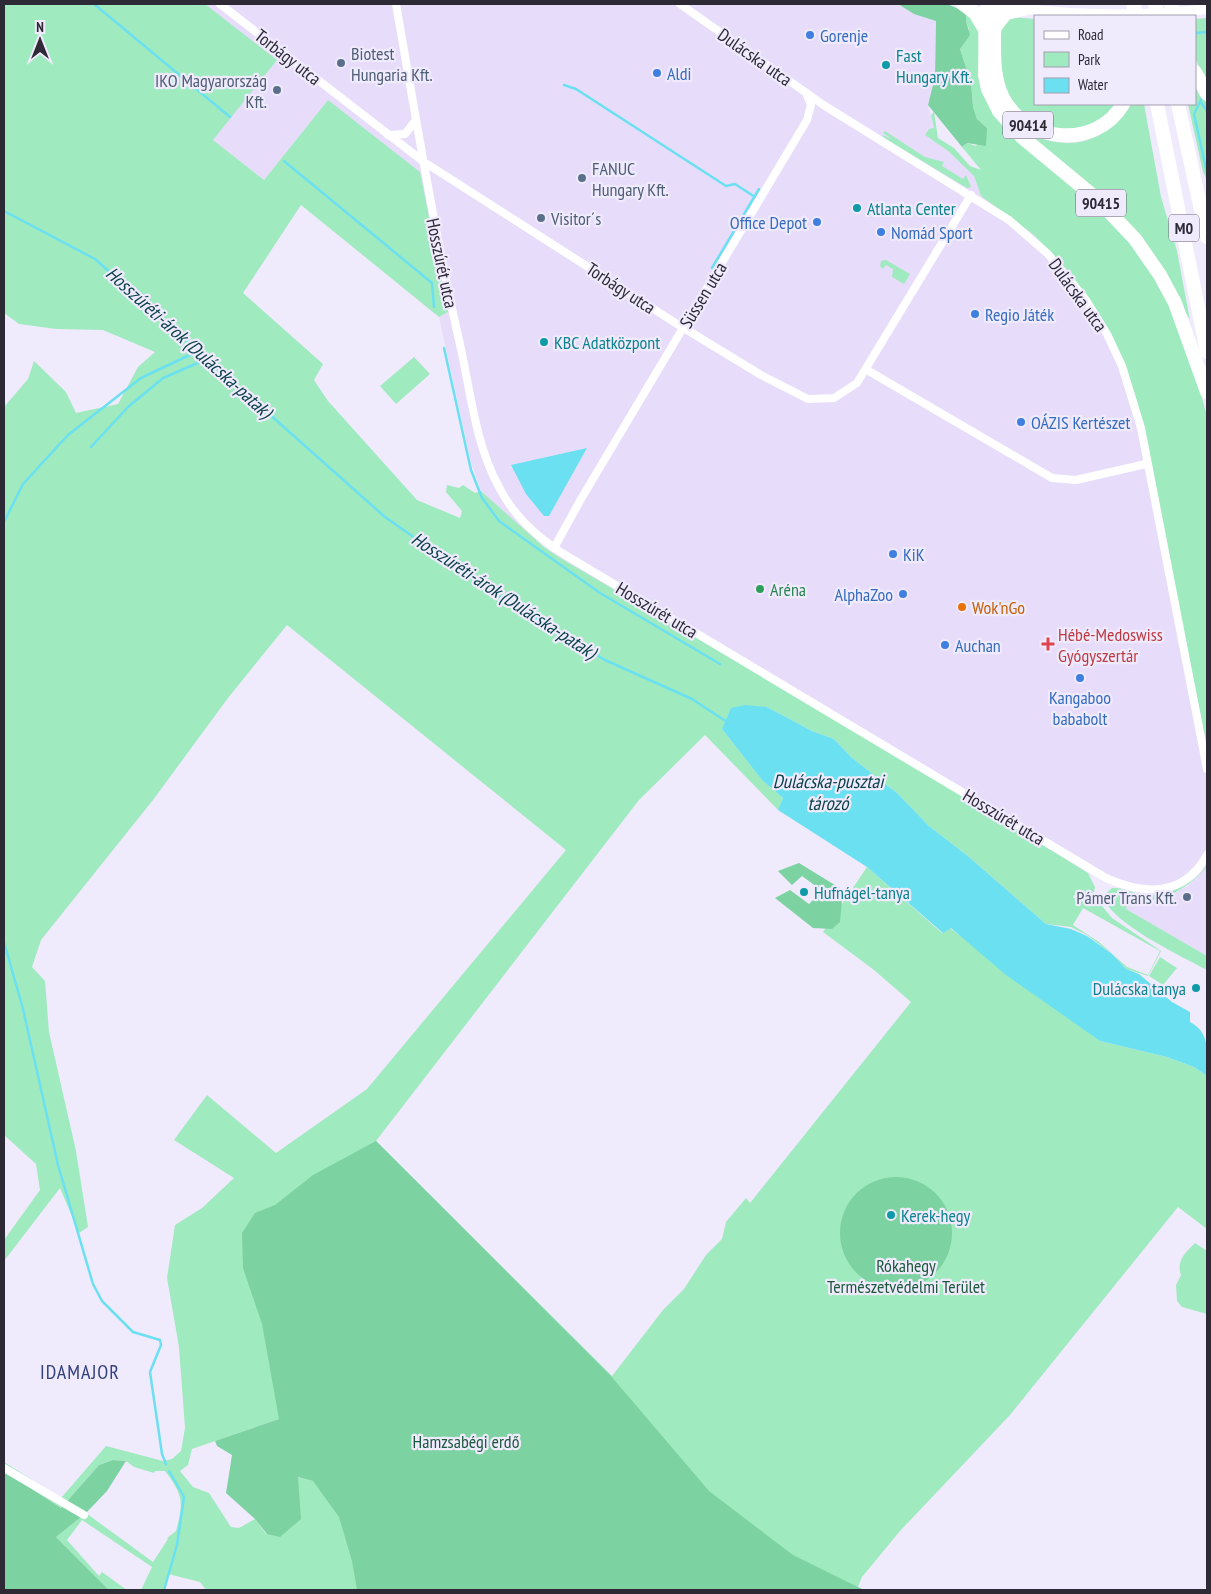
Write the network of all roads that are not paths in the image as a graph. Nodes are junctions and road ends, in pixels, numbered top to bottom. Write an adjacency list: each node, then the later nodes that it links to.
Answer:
1 (220, 4): 21 (street, Torbágy utca)
2 (396, 4): 20 (street)
3 (680, 4): 12 (street, Dulácska utca)
4 (690, 4): 12 (street)
5 (963, 4): 13 (highway)
6 (992, 4): 9 (street); 13 (highway, 90415)
7 (1170, 4): 10 (highway)
8 (1207, 8): 10 (street)
9 (1024, 9): 11 (street); 13 (highway)
10 (1180, 14): 11 (street)
11 (1100, 15)
12 (697, 16): 15 (street, Dulácska utca)
13 (990, 29): 17 (highway, 90414); 28 (highway, 90415)
14 (1196, 74): 16 (highway)
15 (804, 92): 23 (street, Dulácska utca); 25 (street, Süssen utca)
16 (1207, 94)
17 (1122, 105)
18 (1157, 105): 26 (highway, M0)
19 (1178, 105): 24 (highway, M0)
20 (416, 120): 21 (street); 22 (street)
21 (388, 136): 22 (street, Torbágy utca)
22 (424, 162): 25 (street, Torbágy utca); 30 (street, Hosszúrét utca)
23 (971, 195): 27 (street, Torbágy utca); 29 (street, Dulácska utca)
24 (1207, 237)
25 (683, 328): 27 (street, Torbágy utca); 30 (street, Süssen utca)
26 (1207, 352)
27 (867, 370): 29 (street)
28 (1207, 392)
29 (1146, 464): 31 (street, Dulácska utca)
30 (554, 548): 32 (street, Hosszúrét utca)
31 (1207, 769)
32 (1207, 856)
33 (4, 1468): 34 (street)
34 (84, 1515)

